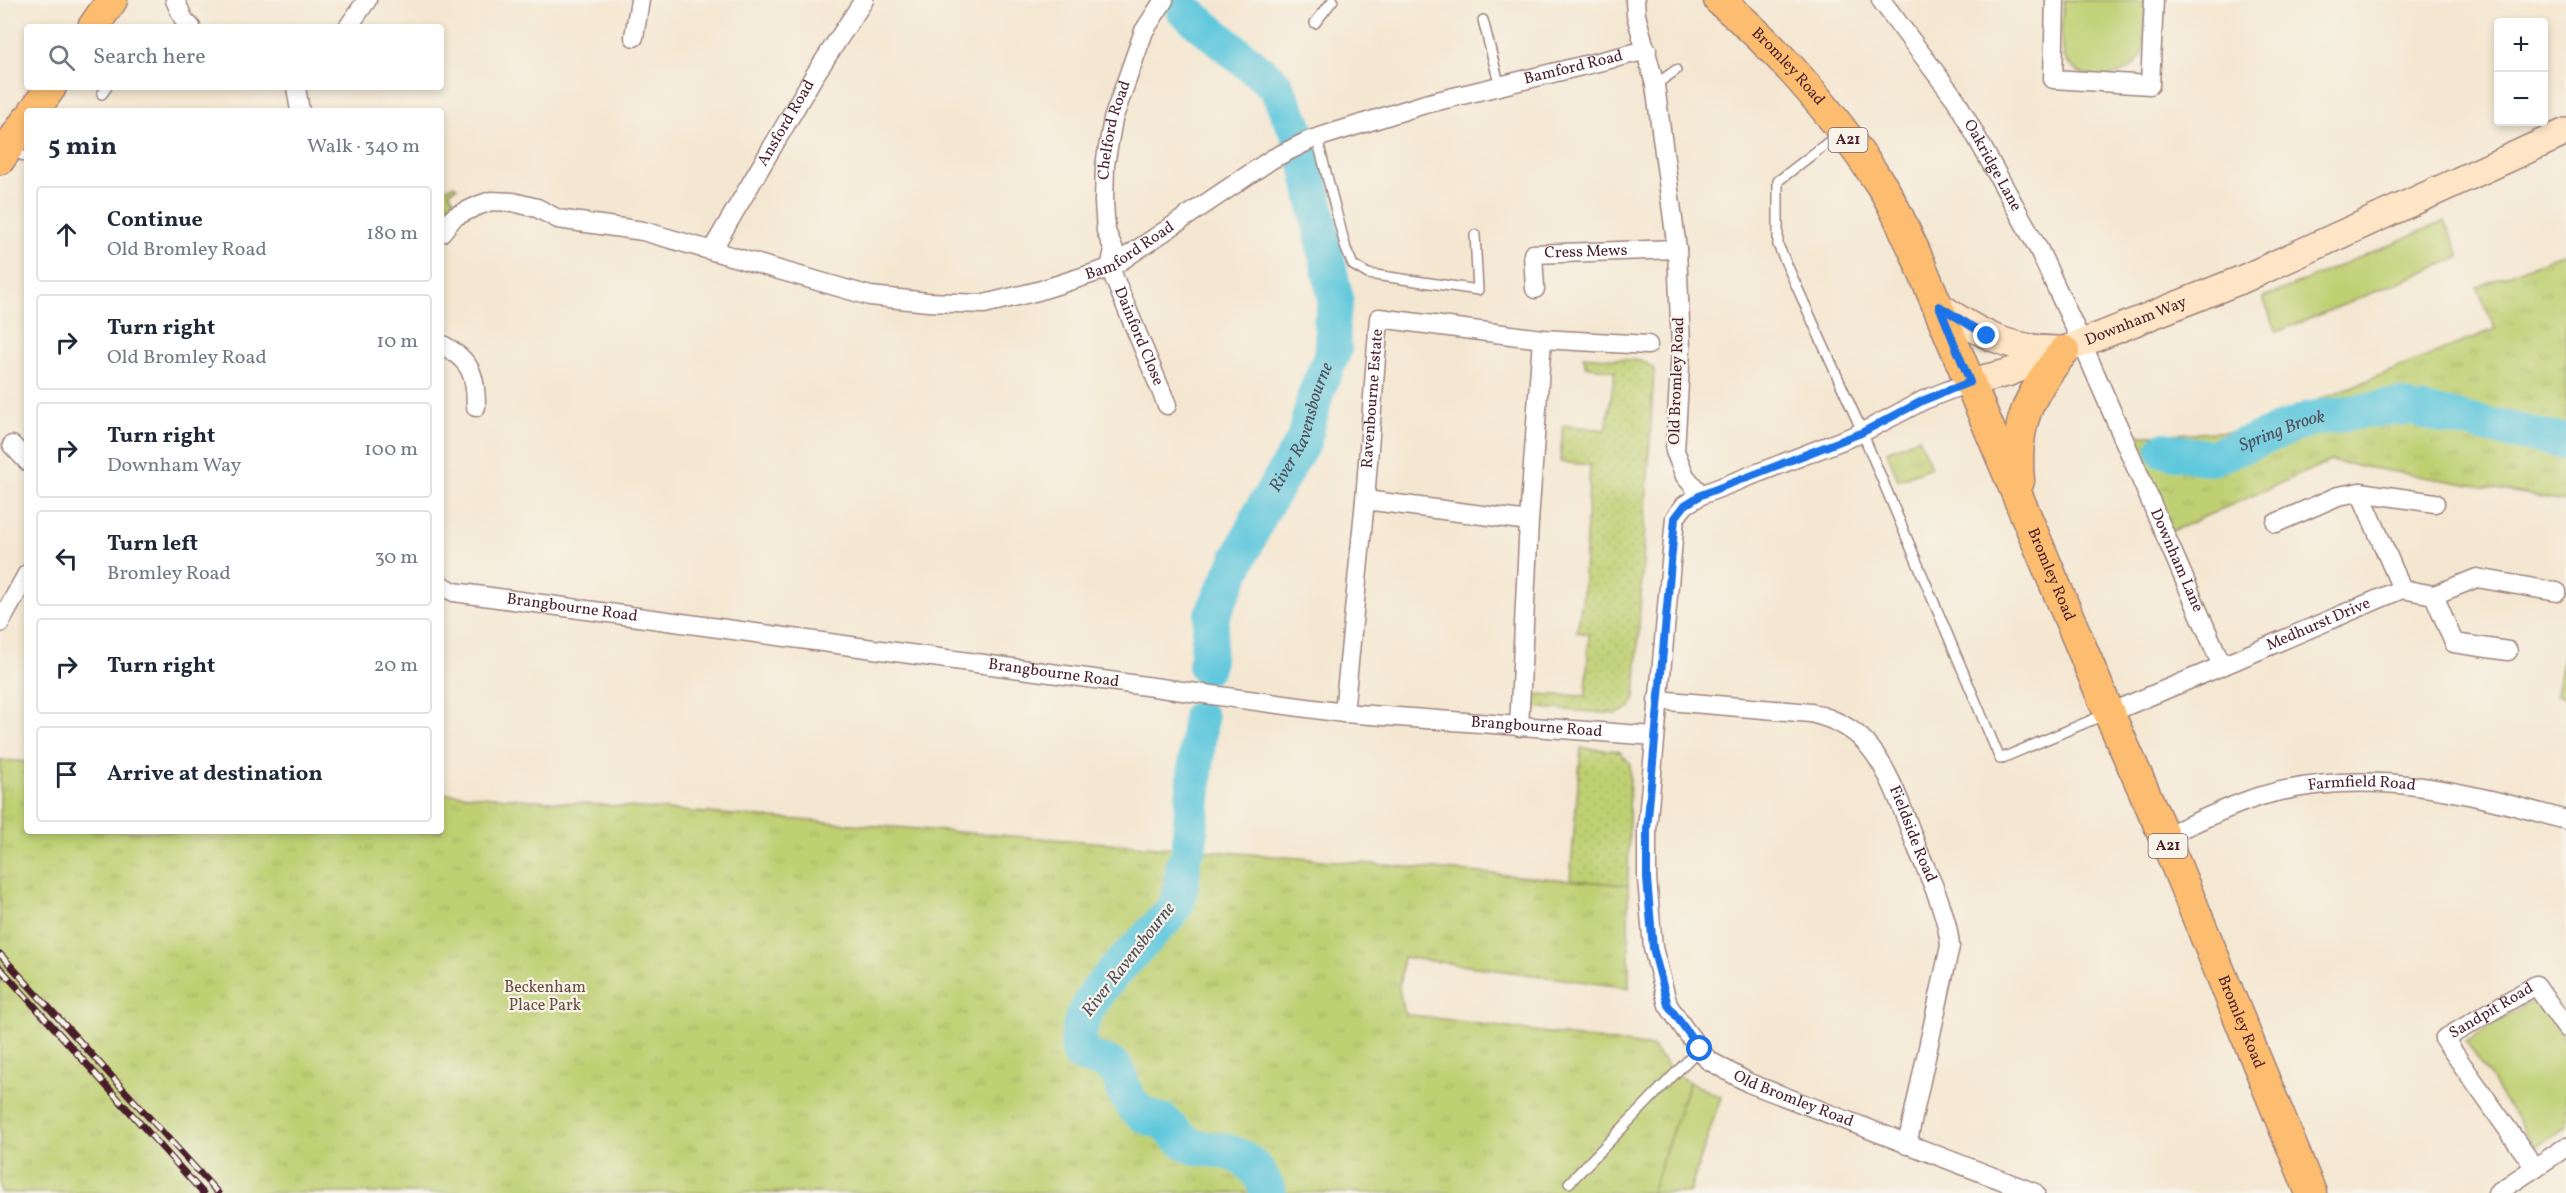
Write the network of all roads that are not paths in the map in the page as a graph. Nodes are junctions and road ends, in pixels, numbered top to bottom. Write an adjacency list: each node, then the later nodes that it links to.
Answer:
1 (112, 0): 15 (main road)
2 (175, 0): 16 (street)
3 (367, 0): 17 (street)
4 (640, 0): 18 (street)
5 (864, 0): 35 (street, Ansford Road)
6 (1164, 0): 36 (street, Chelford Road)
7 (1333, 0): 14 (lane)
8 (1635, 0): 19 (street, Old Bromley Road)
9 (1719, 0): 28 (main road, Bromley Road / A21)
10 (1881, 0): 42 (street, Oakridge Lane)
11 (2055, 0): 12 (street)
12 (2154, 0)
13 (1483, 20): 22 (lane)
14 (1315, 23)
15 (95, 24)
16 (187, 24)
17 (350, 24)
18 (634, 37)
19 (1647, 50): 21 (street, Old Bromley Road); 22 (street, Bamford Road)
20 (1677, 70): 21 (lane)
21 (1655, 86): 34 (street, Old Bromley Road)
22 (1500, 87): 30 (street, Bamford Road)
23 (49, 90): 25 (main road)
24 (296, 90): 26 (street)
25 (36, 108)
26 (300, 108)
27 (24, 127): 31 (main road)
28 (1841, 131): 38 (main road, Bromley Road / A21); 46 (lane)
29 (2566, 132): 42 (street, Downham Way)
30 (1314, 139): 33 (lane); 36 (street, Bamford Road)
31 (12, 155)
32 (444, 229): 35 (street, Bamford Road)
33 (1475, 235)
34 (1677, 249): 37 (street, Cress Mews); 50 (street, Old Bromley Road)
35 (712, 250): 36 (street, Bamford Road)
36 (1110, 268): 44 (street, Dainford Close)
37 (1535, 289)
38 (1939, 306): 42 (street); 43 (main road, Bromley Road / A21)
39 (1542, 339): 40 (street, Ravenbourne Estate); 51 (street, Ravenbourne Estate); 54 (street)
40 (1648, 345)
41 (444, 346): 45 (street)
42 (2073, 347): 43 (street, Downham Way); 52 (main road); 63 (street, Downham Lane)
43 (1970, 382): 46 (street, Downham Way); 52 (main road, Bromley Road / A21)
44 (1167, 405)
45 (476, 407)
46 (1861, 433): 50 (street, Downham Way); 66 (lane)
47 (8, 447): 48 (street)
48 (24, 459)
49 (2360, 492): 53 (street); 55 (street); 57 (street)
50 (1701, 495): 64 (street, Old Bromley Road)
51 (1365, 500): 54 (street); 65 (street, Ravenbourne Estate)
52 (2021, 501): 66 (main road, Bromley Road / A21)
53 (2435, 503)
54 (1529, 521): 67 (street)
55 (2276, 524)
56 (24, 579): 61 (street)
57 (2402, 589): 60 (street); 63 (street, Medhurst Drive)
58 (445, 591): 65 (street, Brangbourne Road)
59 (2557, 592): 60 (street)
60 (2434, 595): 62 (street)
61 (0, 623)
62 (2508, 651)
63 (2229, 662): 66 (street)
64 (1657, 700): 68 (street, Old Bromley Road); 73 (street, Fieldside Road)
65 (1344, 713): 67 (street, Brangbourne Road)
66 (2109, 713): 70 (main road, Bromley Road / A21)
67 (1519, 727): 68 (street, Brangbourne Road)
68 (1654, 736): 72 (street, Old Bromley Road)
69 (2566, 820): 70 (street, Farmfield Road)
70 (2164, 836): 78 (main road, Bromley Road / A21)
71 (2566, 1028): 75 (street, Sandpit Road)
72 (1700, 1049): 73 (street, Old Bromley Road); 76 (lane)
73 (1907, 1145): 77 (street, Old Bromley Road)
74 (2566, 1147): 75 (street)
75 (2535, 1168): 79 (street)
76 (1569, 1183)
77 (2035, 1193)
78 (2311, 1193)
79 (2498, 1193)

